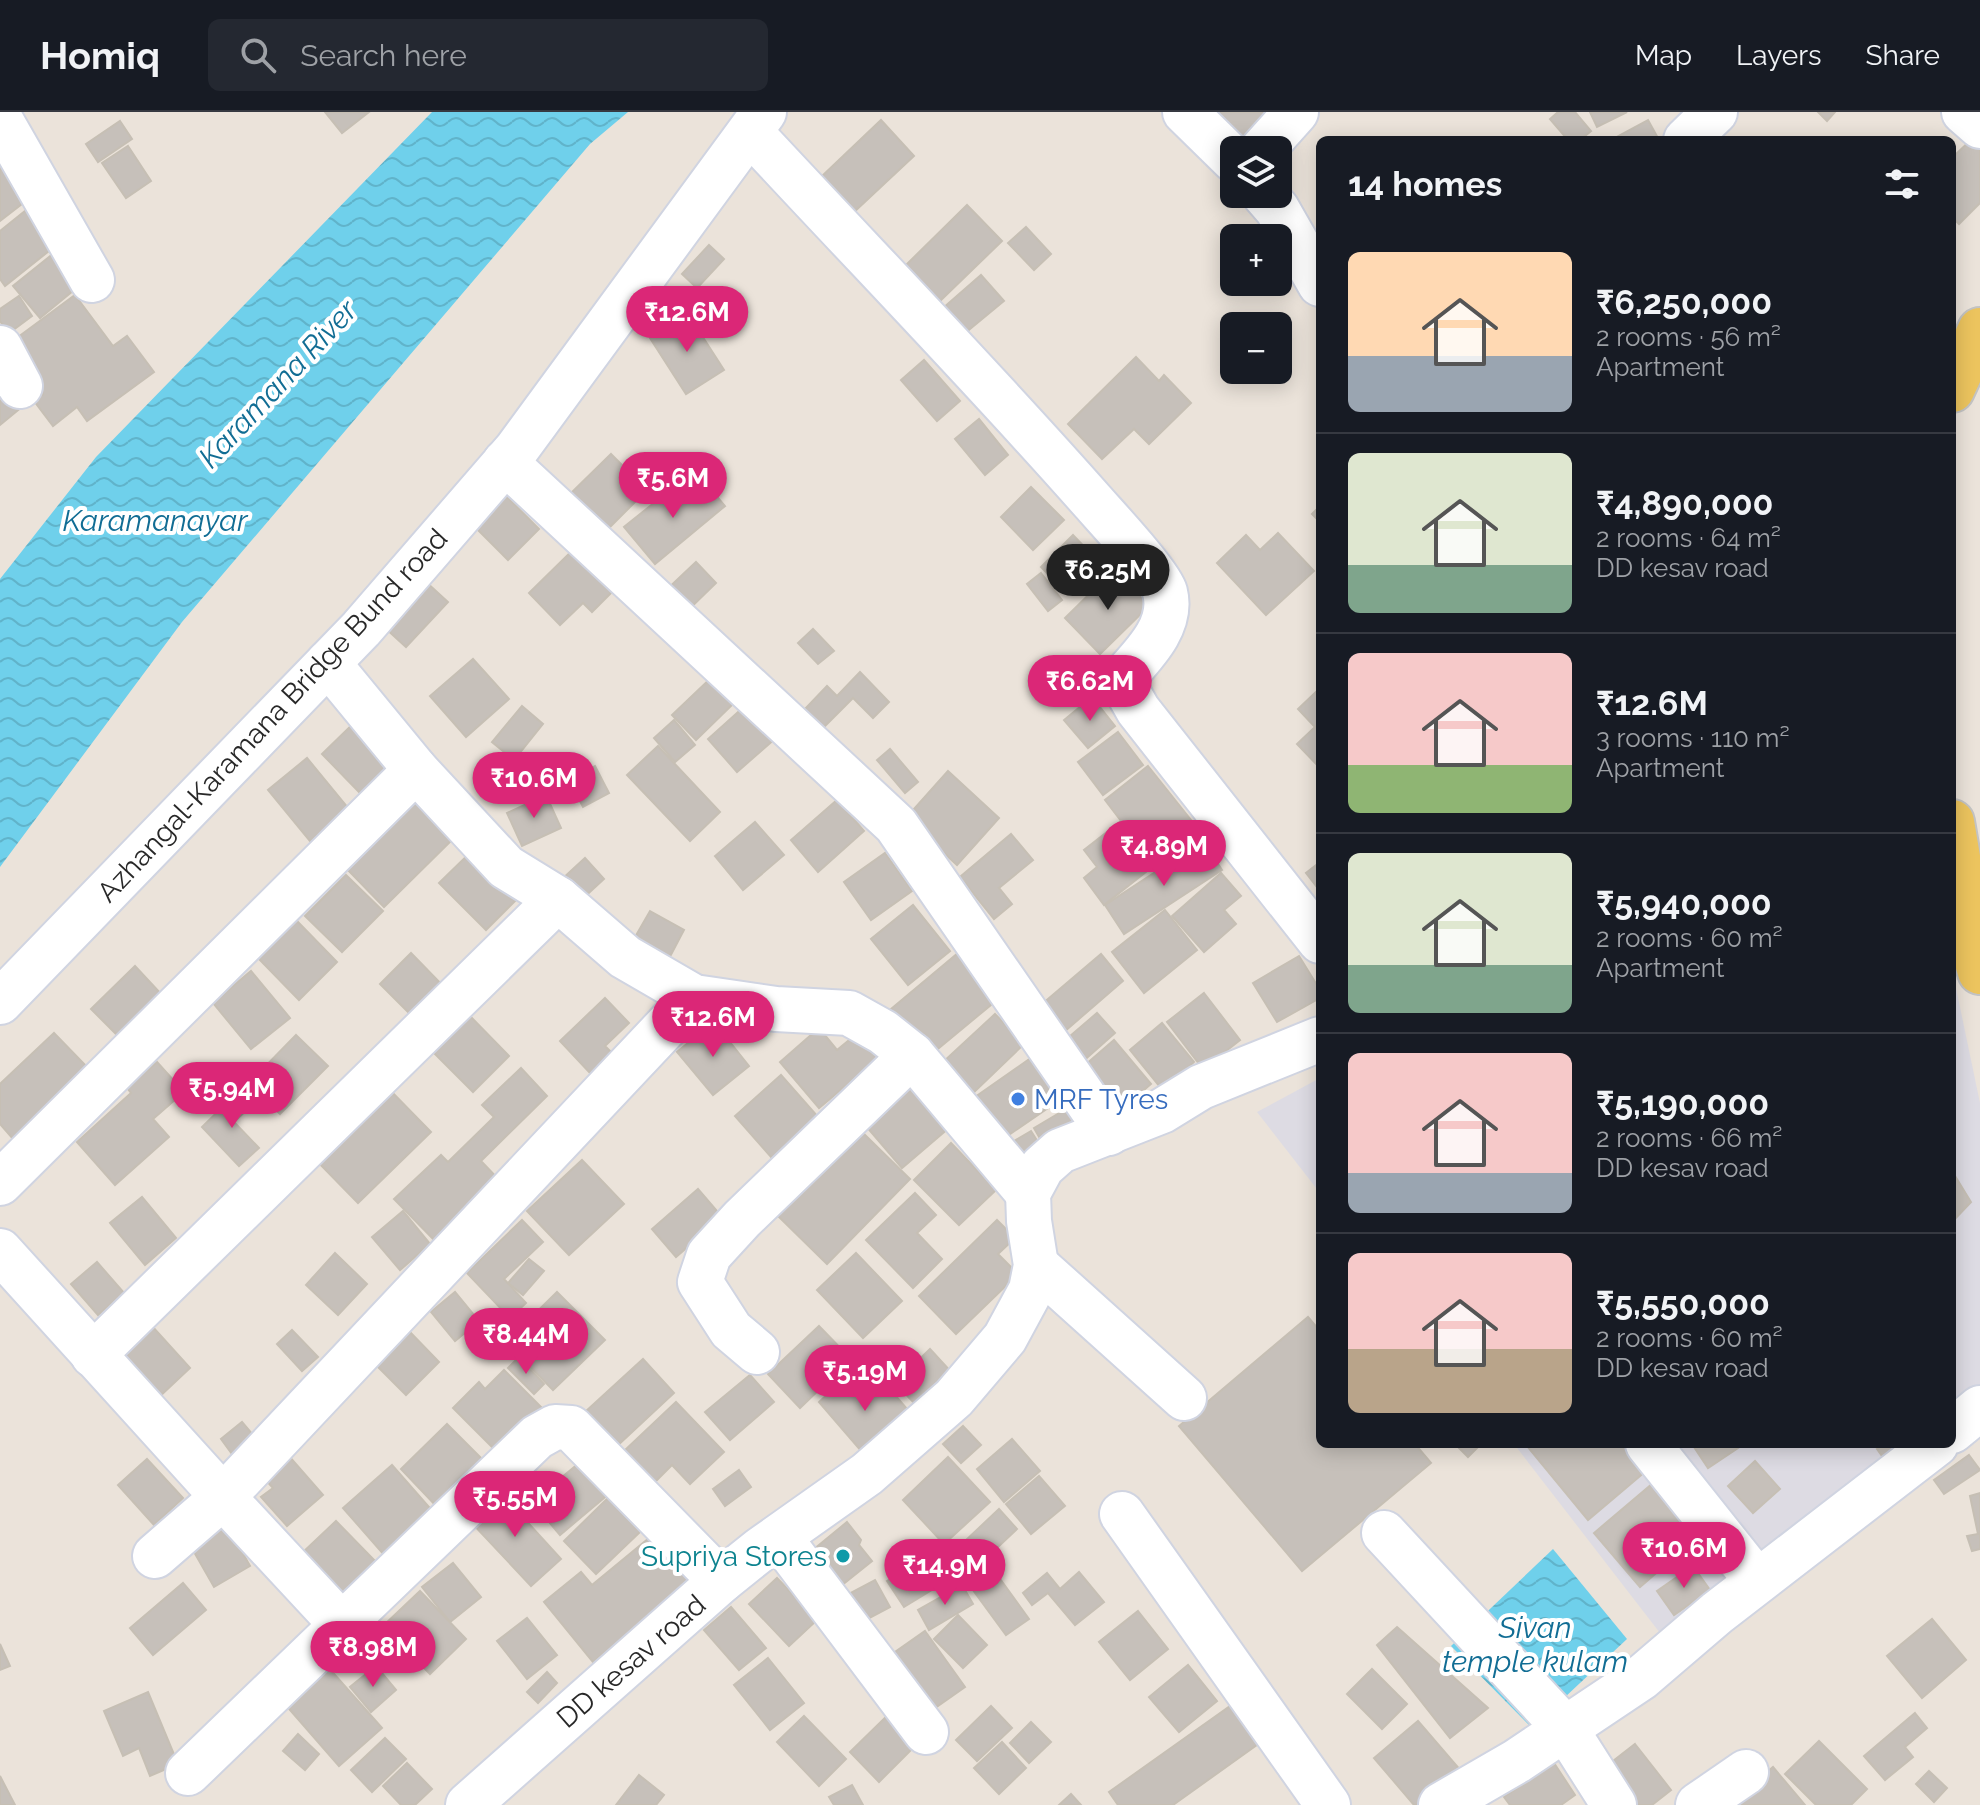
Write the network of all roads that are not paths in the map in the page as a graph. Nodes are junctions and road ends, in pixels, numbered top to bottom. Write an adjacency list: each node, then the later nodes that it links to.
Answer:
1 (1185, 112): 12 (street)
2 (1296, 112): 9 (street)
3 (1678, 112): 10 (street)
4 (1715, 112): 11 (street)
5 (1964, 112): 8 (street)
6 (0, 119): 15 (street)
7 (757, 122): 20 (street, Azhangal-Karamana Bridge Bund road); 25 (street)
8 (1980, 126)
9 (1275, 136)
10 (1685, 136)
11 (1690, 136)
12 (1220, 146)
13 (1276, 208): 14 (street)
14 (1316, 277)
15 (92, 280)
16 (1980, 330): 18 (main road)
17 (0, 348): 19 (street)
18 (1956, 381)
19 (20, 386)
20 (505, 462): 21 (street, Azhangal-Karamana Bridge Bund road); 31 (street)
21 (328, 663): 22 (street); 28 (street, Azhangal-Karamana Bridge Bund road)
22 (416, 770): 24 (street); 32 (street)
23 (1956, 855): 26 (main road)
24 (558, 899): 27 (street); 37 (street)
25 (1316, 936)
26 (1969, 961)
27 (694, 997): 30 (street); 43 (street)
28 (0, 1002)
29 (1316, 1041): 31 (street)
30 (912, 1055): 33 (street); 36 (street)
31 (1109, 1133): 33 (street)
32 (0, 1183)
33 (1028, 1193): 35 (street, DD kesav road)
34 (0, 1251): 37 (street)
35 (1036, 1265): 38 (street); 46 (street, DD kesav road)
36 (757, 1352)
37 (93, 1355): 43 (street)
38 (1184, 1398)
39 (1980, 1408): 40 (street)
40 (1956, 1428)
41 (1651, 1448): 49 (street)
42 (1931, 1448): 49 (street)
43 (223, 1497): 47 (street); 50 (street)
44 (1122, 1514): 56 (street)
45 (1384, 1533): 51 (street)
46 (779, 1537): 48 (street, DD kesav road); 52 (street)
47 (155, 1556)
48 (721, 1581): 50 (street); 55 (street, DD kesav road)
49 (1757, 1581): 51 (street)
50 (343, 1626): 54 (street)
51 (1565, 1728): 57 (street); 58 (street)
52 (926, 1732)
53 (1746, 1772): 59 (street)
54 (188, 1773)
55 (468, 1805)
56 (1328, 1805)
57 (1441, 1805)
58 (1614, 1805)
59 (1698, 1805)

